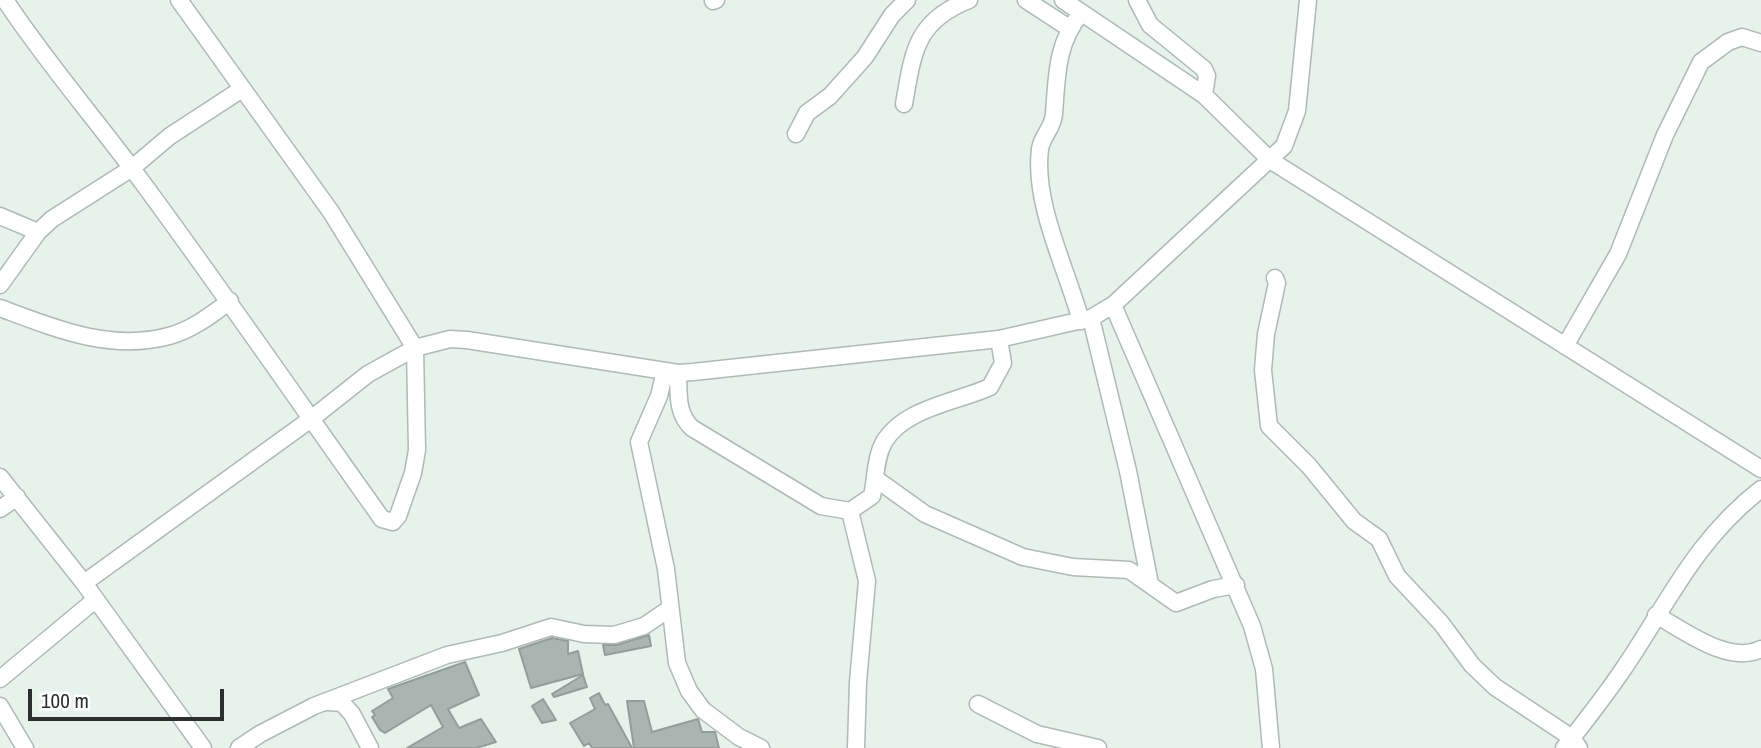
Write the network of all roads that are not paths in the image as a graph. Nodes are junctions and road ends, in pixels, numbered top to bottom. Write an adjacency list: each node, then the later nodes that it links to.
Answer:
1 (5, 0): 17 (street)
2 (179, 0): 12 (street)
3 (907, 0): 15 (street)
4 (969, 0): 14 (street)
5 (1026, 0): 10 (street)
6 (1063, 0): 9 (street)
7 (1137, 0): 13 (street)
8 (1308, 0): 16 (street)
9 (1081, 13): 10 (street); 13 (street)
10 (1069, 28): 25 (street)
11 (1761, 43): 27 (street)
12 (242, 89): 17 (street); 28 (street)
13 (1204, 95): 16 (street)
14 (904, 104)
15 (796, 134)
16 (1270, 160): 23 (street); 27 (street)
17 (132, 168): 19 (street); 22 (street)
18 (0, 216): 19 (street)
19 (38, 232): 21 (street)
20 (1275, 278): 49 (street)
21 (0, 285)
22 (230, 301): 24 (street); 30 (street)
23 (1113, 304): 25 (street); 40 (street)
24 (0, 308)
25 (1086, 319): 26 (street); 39 (street)
26 (999, 339): 29 (street); 33 (street)
27 (1565, 346): 31 (street)
28 (415, 348): 29 (street); 30 (street); 30 (street)
29 (672, 372): 37 (street); 42 (street)
30 (311, 419): 38 (street)
31 (1761, 469)
32 (0, 477): 35 (street)
33 (876, 479): 37 (street); 39 (street)
34 (1761, 489): 43 (street)
35 (16, 498): 36 (street); 38 (street)
36 (0, 509)
37 (850, 511): 56 (street)
38 (84, 583): 41 (street)
39 (1150, 584): 40 (street)
40 (1236, 585): 50 (street)
41 (95, 600): 45 (street); 52 (street)
42 (669, 609): 46 (street); 55 (street)
43 (1656, 615): 44 (street); 49 (street)
44 (1761, 649)
45 (0, 679)
46 (325, 702): 53 (street); 54 (street)
47 (978, 704): 57 (street)
48 (0, 706): 51 (street)
49 (1572, 745)
50 (1267, 746)
51 (25, 748)
52 (203, 748)
53 (239, 748)
54 (370, 748)
55 (761, 748)
56 (856, 748)
57 (1098, 748)

